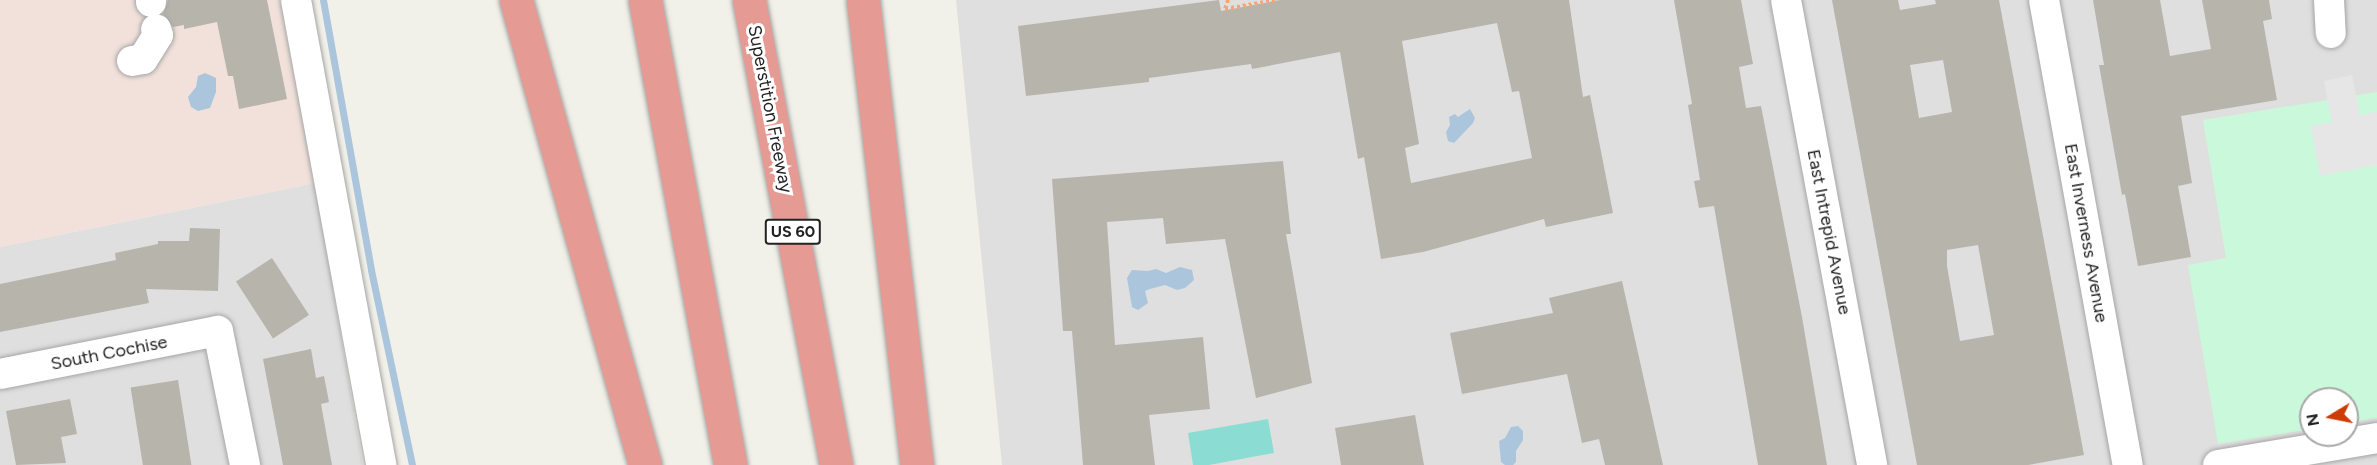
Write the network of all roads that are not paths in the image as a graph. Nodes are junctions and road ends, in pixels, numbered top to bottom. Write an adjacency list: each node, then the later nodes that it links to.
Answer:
1 (296, 0): 15 (street)
2 (516, 0): 16 (highway)
3 (645, 0): 17 (highway)
4 (749, 0): 18 (highway, Superstition Freeway / US 60)
5 (863, 0): 19 (highway)
6 (1786, 0): 20 (street, East Intrepid Avenue)
7 (2044, 0): 21 (street, East Inverness Avenue)
8 (2329, 0): 10 (street)
9 (153, 10): 11 (street)
10 (2331, 33)
11 (132, 61)
12 (0, 374): 14 (street, South Cochise)
13 (2377, 438): 22 (street)
14 (245, 465)
15 (381, 465)
16 (645, 465)
17 (730, 465)
18 (836, 465)
19 (917, 465)
20 (1872, 465)
21 (2128, 465)
22 (2218, 465)

